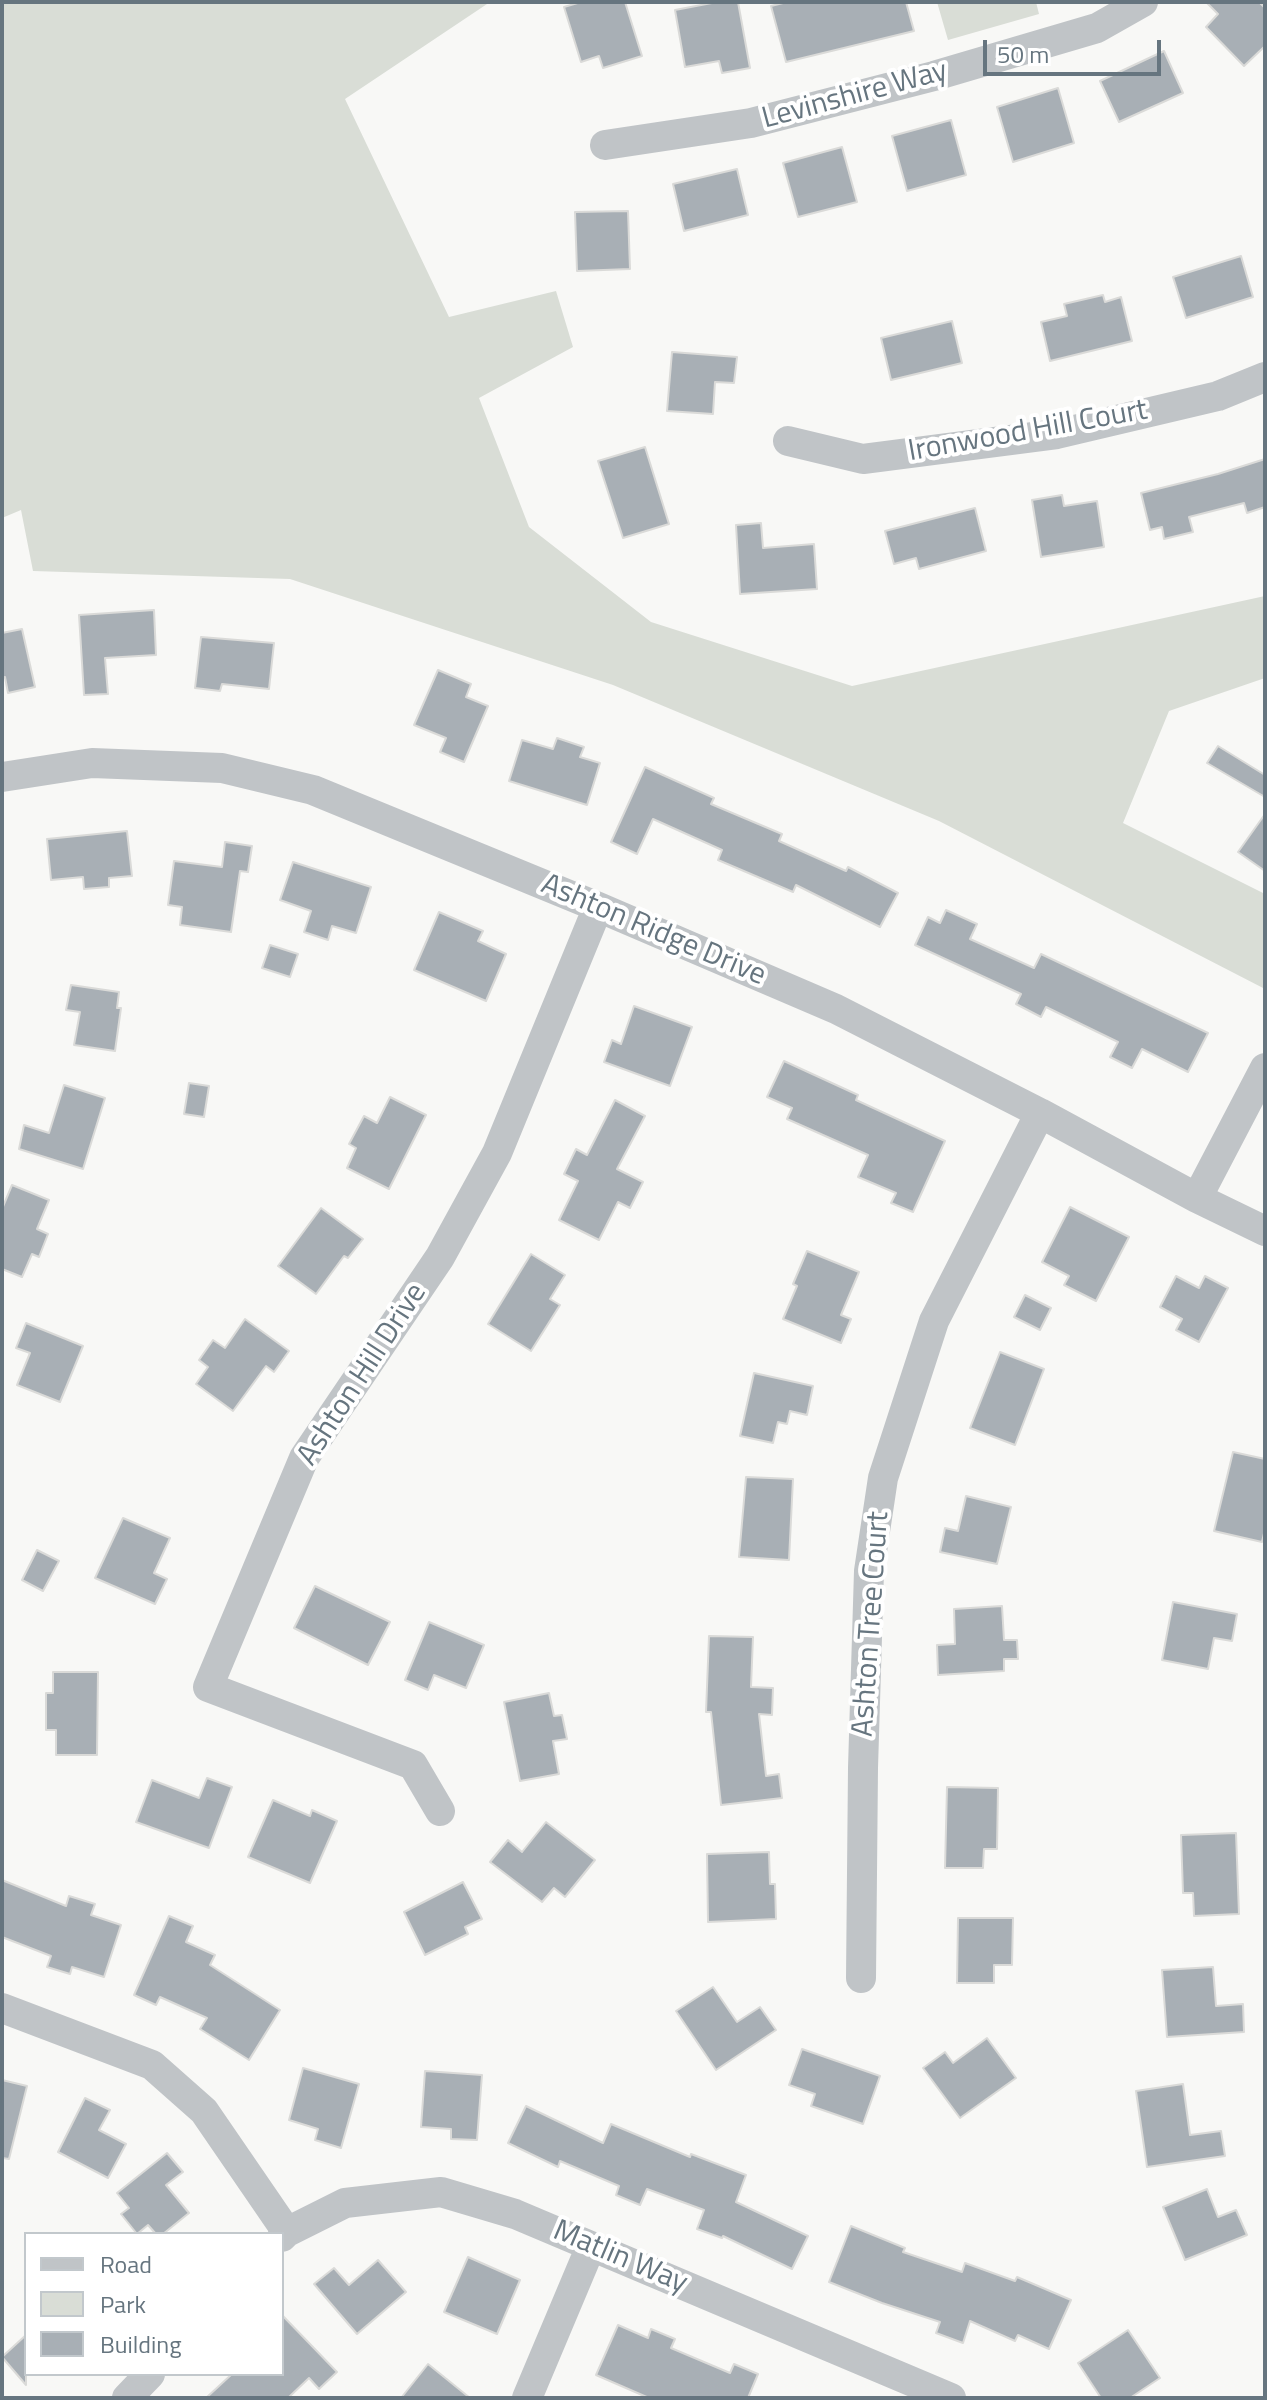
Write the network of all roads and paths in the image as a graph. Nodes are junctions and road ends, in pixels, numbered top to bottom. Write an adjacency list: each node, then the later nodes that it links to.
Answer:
1 (1143, 2): 2 (street, Levinshire Way)
2 (605, 145)
3 (1265, 377): 4 (street, Ironwood Hill Court)
4 (788, 441)
5 (2, 777): 6 (street, Ashton Ridge Drive)
6 (598, 907): 8 (street, Ashton Ridge Drive); 11 (street, Ashton Hill Drive)
7 (1265, 1068): 9 (street)
8 (1040, 1113): 9 (street, Ashton Ridge Drive); 12 (street, Ashton Tree Court)
9 (1197, 1198): 10 (street, Ashton Ridge Drive)
10 (1265, 1231)
11 (440, 1811)
12 (861, 1978)
13 (2, 2008): 14 (street)
14 (283, 2232)
15 (284, 2234): 16 (street, Matlin Way)
16 (591, 2246): 18 (street, Matlin Way); 20 (street)
17 (148, 2376): 19 (street)
18 (909, 2390): 21 (street, Matlin Way)
19 (127, 2398)
20 (527, 2398)
21 (951, 2398)

